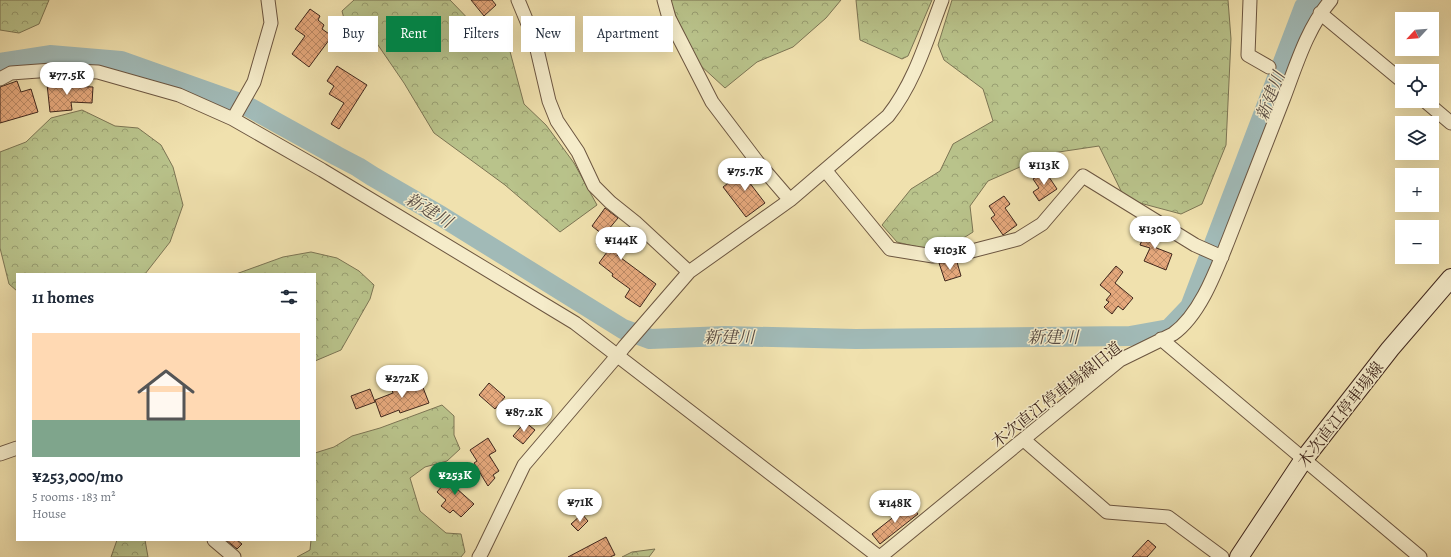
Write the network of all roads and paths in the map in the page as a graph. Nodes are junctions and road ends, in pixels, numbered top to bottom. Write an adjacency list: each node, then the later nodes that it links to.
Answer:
1 (268, 0): 12 (street)
2 (518, 0): 17 (street)
3 (664, 0): 15 (street)
4 (942, 0): 14 (street)
5 (1250, 0): 8 (street)
6 (1331, 0): 7 (street, 木次直江停車場線旧道)
7 (1320, 13): 9 (street); 16 (street, 木次直江停車場線旧道)
8 (1269, 67)
9 (1395, 76)
10 (0, 79): 12 (street)
11 (1433, 108): 13 (street)
12 (235, 116): 20 (street)
13 (1451, 123)
14 (825, 170): 15 (street); 16 (street)
15 (790, 200): 17 (street)
16 (1222, 257): 19 (street, 木次直江停車場線旧道)
17 (689, 272): 20 (street)
18 (1451, 278): 24 (main road, 木次直江停車場線)
19 (1161, 340): 21 (street, 木次直江停車場線旧道); 24 (street)
20 (620, 351): 27 (street); 28 (street)
21 (1024, 440): 28 (street, 木次直江停車場線旧道); 29 (street)
22 (16, 448): 23 (street)
23 (0, 454)
24 (1304, 459): 30 (main road, 木次直江停車場線); 31 (street)
25 (215, 541): 26 (street)
26 (234, 557)
27 (479, 557)
28 (880, 557)
29 (1222, 557)
30 (1239, 557)
31 (1420, 557)

